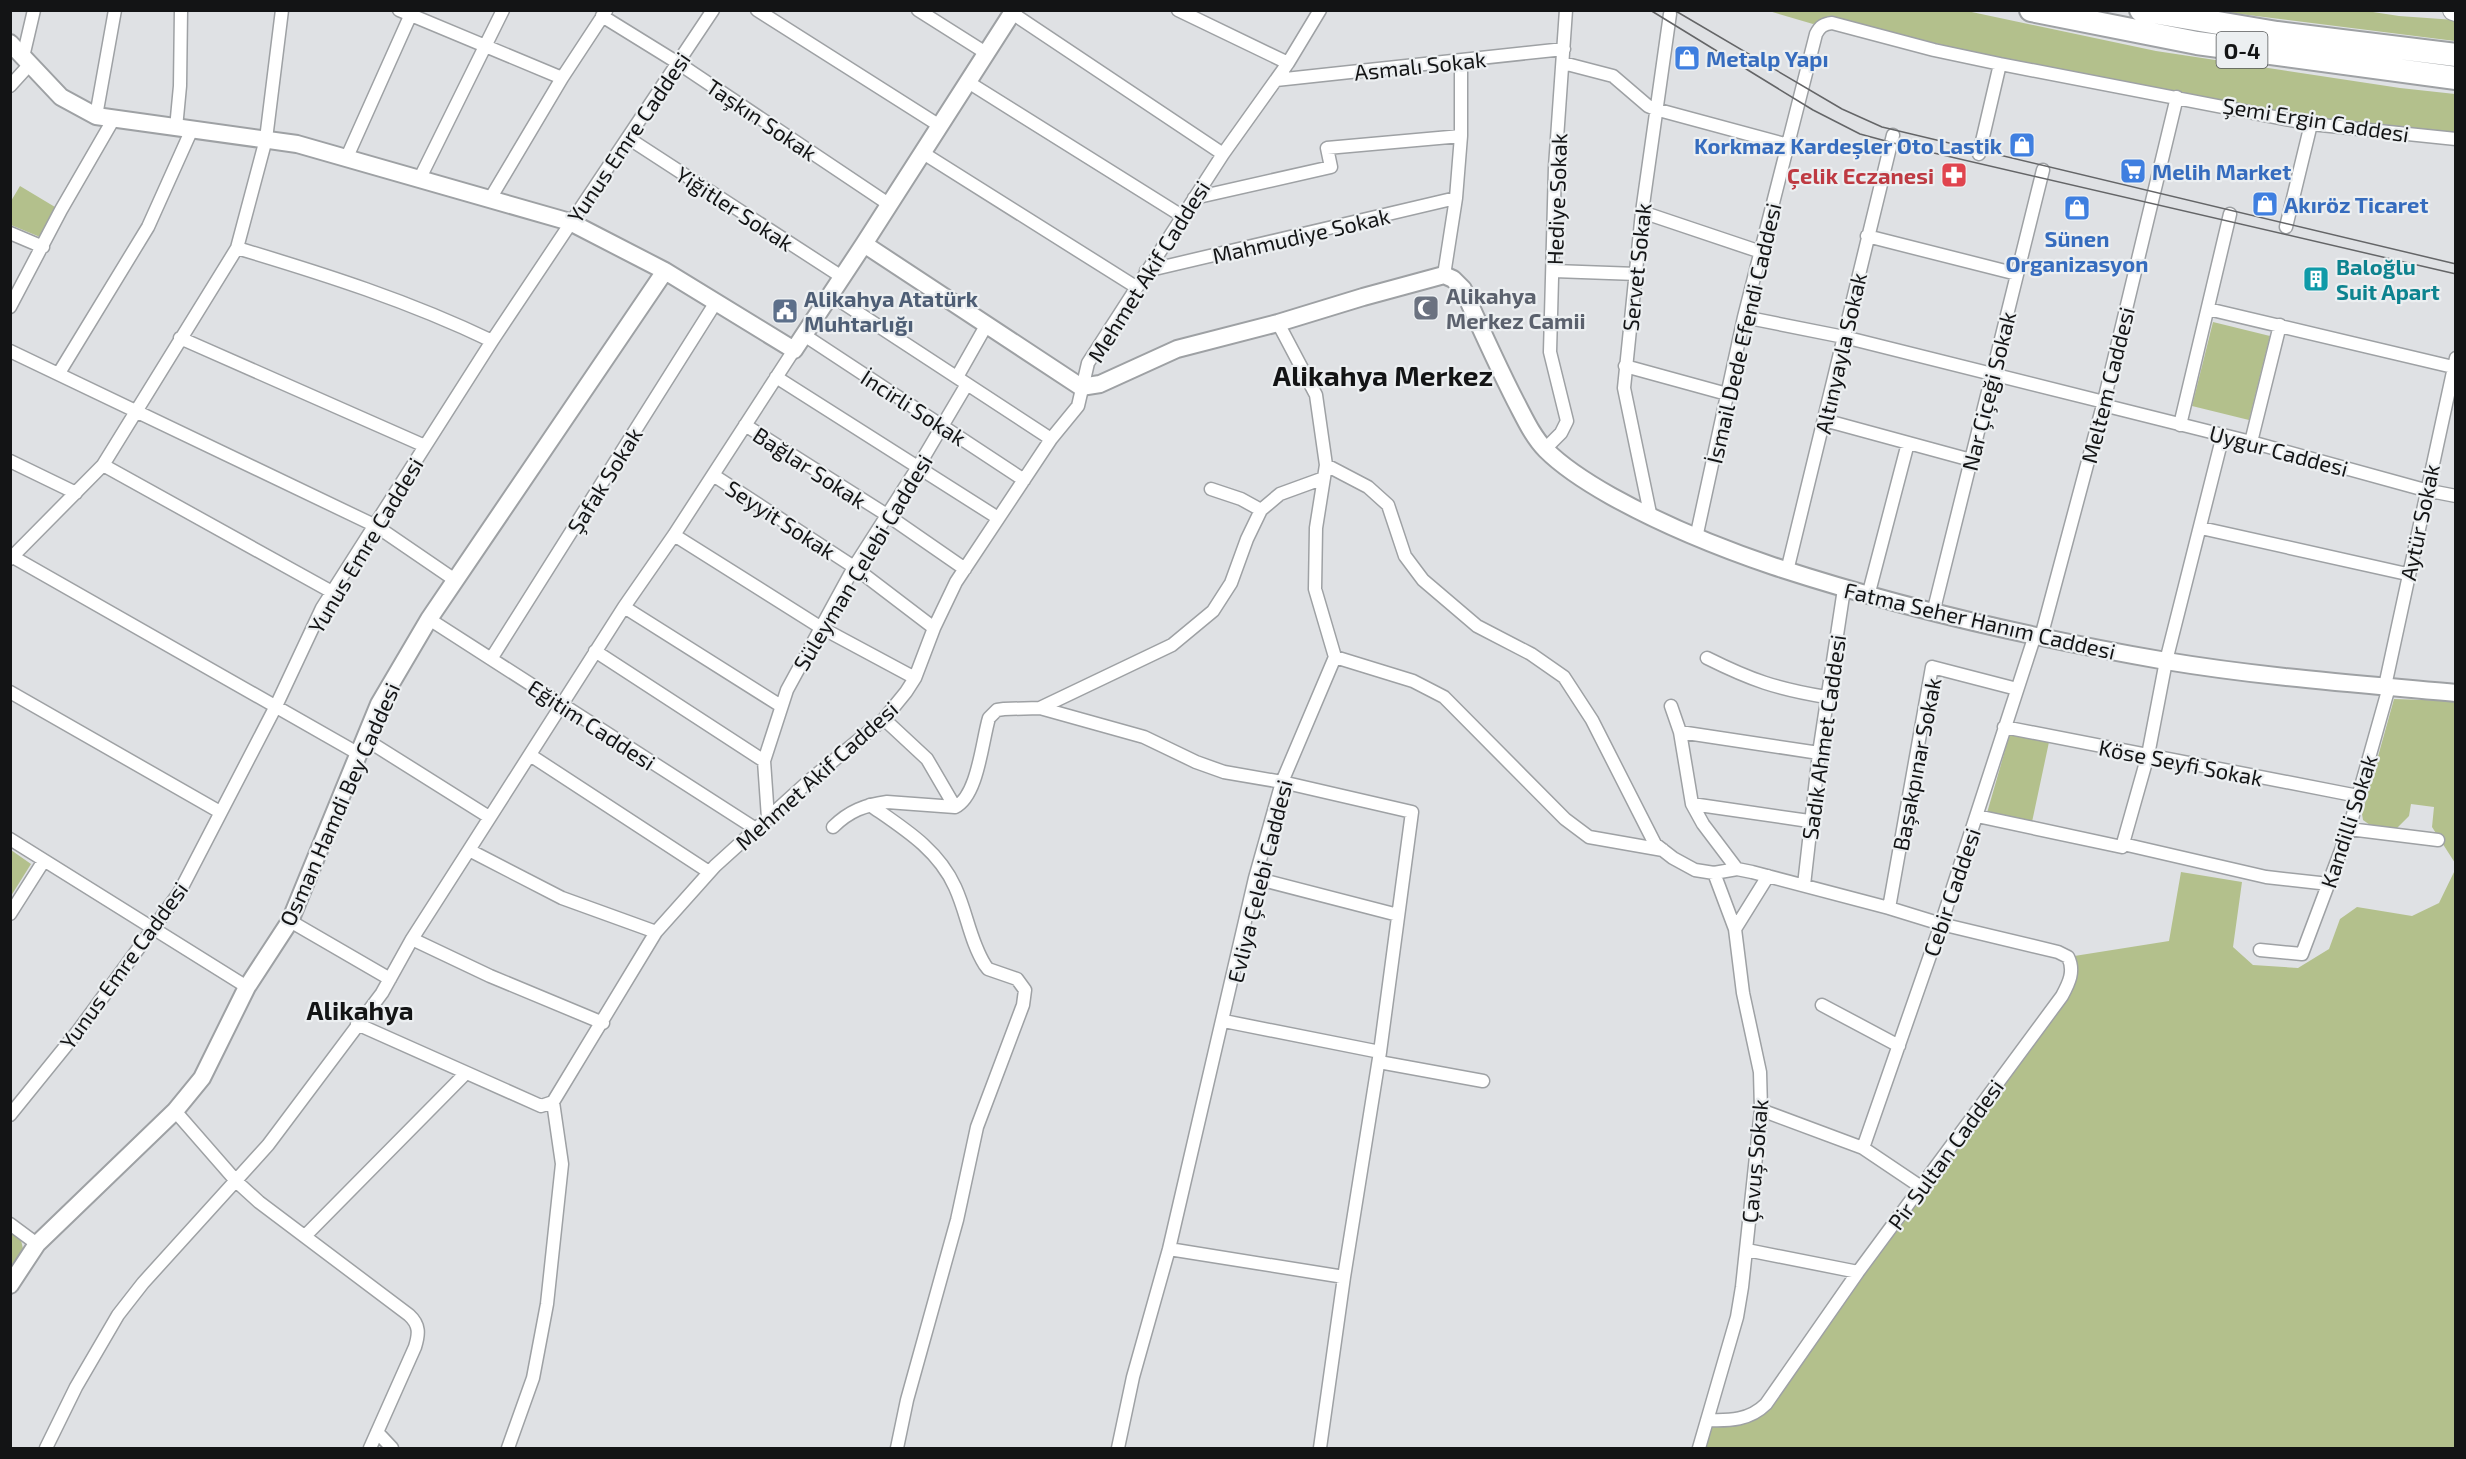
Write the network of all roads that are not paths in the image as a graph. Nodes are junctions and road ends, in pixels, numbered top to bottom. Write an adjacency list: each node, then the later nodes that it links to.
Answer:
1 (34, 10): 23 (street)
2 (115, 10): 36 (street)
3 (181, 10): 39 (street)
4 (282, 10): 43 (street)
5 (503, 10): 19 (street)
6 (713, 10): 25 (street, Yunus Emre Caddesi)
7 (758, 10): 38 (street)
8 (918, 10): 21 (street)
9 (1178, 10): 26 (street)
10 (1320, 10): 26 (street, Mehmet Akif Caddesi)
11 (1566, 10): 20 (street, Hediye Sokak)
12 (2031, 10): 30 (highway, O-4)
13 (2141, 10): 22 (highway, O-4)
14 (405, 12): 19 (street); 49 (street)
15 (1013, 12): 21 (street); 47 (street)
16 (604, 13): 25 (street, Taşkın Sokak); 29 (street)
17 (1670, 14): 35 (street, Servet Sokak)
18 (10, 43): 23 (street)
19 (485, 45): 29 (street); 51 (street)
20 (1564, 49): 24 (street, Asmalı Sokak); 27 (street, Hediye Sokak)
21 (986, 53): 32 (street)
22 (2456, 56)
23 (27, 60): 33 (street); 36 (street)
24 (1461, 61): 31 (street, Asmalı Sokak); 41 (street)
25 (678, 63): 42 (street, Yunus Emre Caddesi); 55 (street, Taşkın Sokak)
26 (1288, 63): 31 (street, Mehmet Akif Caddesi)
27 (1563, 63): 35 (street); 69 (street, Hediye Sokak)
28 (2000, 64): 34 (street, Şemi Ergin Caddesi); 45 (street, İsmail Dede Efendi Caddesi); 48 (street)
29 (562, 78): 54 (street)
30 (2456, 78)
31 (1276, 80): 47 (street, Mehmet Akif Caddesi)
32 (968, 82): 38 (street); 58 (street)
33 (10, 86)
34 (2177, 97): 37 (street, Şemi Ergin Caddesi); 97 (street, Meltem Caddesi)
35 (1655, 109): 45 (street); 56 (street, Servet Sokak)
36 (104, 118): 39 (street); 64 (street)
37 (2311, 124): 44 (street, Şemi Ergin Caddesi); 60 (street)
38 (940, 126): 46 (street)
39 (184, 129): 43 (street); 91 (street)
40 (1893, 135): 62 (street, Altınyayla Sokak)
41 (1461, 136): 52 (street); 53 (street)
42 (628, 138): 59 (street, Yunus Emre Caddesi); 73 (street, Yiğitler Sokak)
43 (266, 139): 49 (street); 65 (street)
44 (2456, 139)
45 (1788, 145): 66 (street, İsmail Dede Efendi Caddesi)
46 (922, 153): 55 (street); 74 (street)
47 (1222, 154): 52 (street, Mehmet Akif Caddesi)
48 (1979, 154)
49 (347, 157): 51 (street)
50 (2043, 170): 71 (street, Nar Çiçeği Sokak)
51 (419, 180): 54 (street)
52 (1194, 198): 58 (street, Mehmet Akif Caddesi)
53 (1456, 198): 68 (street, Mahmudiye Sokak); 72 (street)
54 (490, 199): 59 (street)
55 (890, 205): 63 (street)
56 (1642, 212): 66 (street); 70 (street, Servet Sokak)
57 (2230, 214): 78 (street)
58 (1182, 216): 68 (street, Mehmet Akif Caddesi)
59 (570, 222): 67 (street); 86 (street, Yunus Emre Caddesi)
60 (2286, 227)
61 (10, 233): 64 (street)
62 (1867, 236): 71 (street); 84 (street, Altınyayla Sokak)
63 (864, 244): 73 (street); 81 (street)
64 (42, 247): 77 (street)
65 (237, 248): 85 (street); 86 (street)
66 (1761, 252): 79 (street, İsmail Dede Efendi Caddesi)
67 (665, 271): 76 (street); 134 (street, Osman Hamdi Bey Caddesi)
68 (1146, 271): 74 (street, Mehmet Akif Caddesi)
69 (1554, 271): 70 (street); 108 (street, Hediye Sokak)
70 (1637, 273): 90 (street, Servet Sokak)
71 (2017, 274): 92 (street, Nar Çiçeği Sokak)
72 (1444, 275): 80 (street); 108 (street, Fatma Seher Hanım Caddesi)
73 (842, 277): 75 (street)
74 (1136, 287): 95 (street, Mehmet Akif Caddesi)
75 (831, 294): 83 (street); 94 (street)
76 (716, 302): 87 (street); 147 (street, Şafak Sokak)
77 (10, 307)
78 (2208, 309): 82 (street); 102 (street)
79 (1744, 317): 84 (street, Uygur Caddesi); 96 (street, İsmail Dede Efendi Caddesi)
80 (1278, 323): 95 (street); 112 (street)
81 (987, 324): 94 (street, Süleyman Çelebi Caddesi); 95 (street)
82 (2280, 325): 89 (street); 105 (street)
83 (804, 335): 87 (street); 101 (street, İncirli Sokak)
84 (1844, 337): 92 (street, Uygur Caddesi); 99 (street, Altınyayla Sokak)
85 (180, 338): 98 (street); 107 (street)
86 (492, 341): 107 (street, Yunus Emre Caddesi)
87 (794, 350): 93 (street)
88 (10, 351): 91 (street)
89 (2454, 363): 118 (street, Aytür Sokak)
90 (1625, 366): 96 (street); 124 (street, Servet Sokak)
91 (58, 374): 98 (street)
92 (1993, 374): 97 (street, Uygur Caddesi); 109 (street, Nar Çiçeği Sokak)
93 (776, 376): 100 (street); 113 (street)
94 (962, 381): 101 (street, Süleyman Çelebi Caddesi); 104 (street)
95 (1081, 387): 104 (street, Mehmet Akif Caddesi)
96 (1727, 394): 128 (street, İsmail Dede Efendi Caddesi)
97 (2103, 403): 102 (street, Uygur Caddesi); 143 (street, Meltem Caddesi)
98 (136, 412): 111 (street); 125 (street)
99 (1824, 420): 106 (street); 132 (street, Altınyayla Sokak)
100 (745, 425): 114 (street); 122 (street, Bağlar Sokak)
101 (942, 425): 113 (street, Süleyman Çelebi Caddesi); 116 (street, İncirli Sokak)
102 (2180, 425): 103 (street, Uygur Caddesi)
103 (2223, 435): 105 (street, Uygur Caddesi); 126 (street)
104 (1051, 439): 116 (street, Mehmet Akif Caddesi)
105 (2251, 442): 118 (street, Uygur Caddesi)
106 (1908, 443): 109 (street); 137 (street)
107 (424, 447): 125 (street, Yunus Emre Caddesi)
108 (1545, 449): 124 (street, Fatma Seher Hanım Caddesi)
109 (1971, 460): 139 (street, Nar Çiçeği Sokak)
110 (10, 461): 119 (street)
111 (103, 465): 119 (street); 136 (street)
112 (1326, 465): 115 (street); 185 (street)
113 (918, 467): 122 (street, Süleyman Çelebi Caddesi); 123 (street)
114 (713, 475): 127 (street); 130 (street, Seyyit Sokak)
115 (1324, 478): 121 (street); 145 (street)
116 (1024, 480): 123 (street, Mehmet Akif Caddesi)
117 (1211, 489): 121 (street)
118 (2426, 490): 120 (street, Uygur Caddesi); 133 (street, Aytür Sokak)
119 (75, 493): 129 (street)
120 (2456, 496)
121 (1262, 510): 159 (street)
122 (886, 515): 130 (street, Süleyman Çelebi Caddesi); 131 (street, Bağlar Sokak)
123 (998, 518): 131 (street, Mehmet Akif Caddesi)
124 (1651, 518): 128 (street, Fatma Seher Hanım Caddesi)
125 (376, 526): 134 (street); 136 (street, Yunus Emre Caddesi)
126 (2201, 528): 133 (street); 148 (street)
127 (674, 535): 138 (street); 141 (street)
128 (1696, 538): 132 (street, Fatma Seher Hanım Caddesi)
129 (12, 558): 157 (street)
130 (854, 567): 141 (street, Süleyman Çelebi Caddesi); 142 (street, Seyyit Sokak)
131 (965, 569): 142 (street, Mehmet Akif Caddesi)
132 (1787, 571): 135 (street, Fatma Seher Hanım Caddesi)
133 (2407, 574): 150 (street, Aytür Sokak)
134 (455, 580): 140 (street, Osman Hamdi Bey Caddesi)
135 (1844, 590): 137 (street, Fatma Seher Hanım Caddesi); 154 (street, Sadık Ahmet Caddesi)
136 (332, 592): 157 (street, Yunus Emre Caddesi)
137 (1868, 596): 139 (street, Fatma Seher Hanım Caddesi)
138 (624, 607): 144 (street); 158 (street)
139 (1933, 613): 143 (street, Fatma Seher Hanım Caddesi)
140 (429, 619): 147 (street, Eğitim Caddesi); 163 (street, Osman Hamdi Bey Caddesi)
141 (820, 627): 149 (street); 158 (street, Süleyman Çelebi Caddesi)
142 (934, 628): 149 (street, Mehmet Akif Caddesi)
143 (2038, 636): 148 (street, Fatma Seher Hanım Caddesi); 151 (street, Cebir Caddesi)
144 (595, 651): 155 (street); 167 (street)
145 (1335, 657): 168 (street, Evliya Çelebi Caddesi); 185 (street)
146 (1707, 658): 154 (street)
147 (491, 659): 155 (street, Eğitim Caddesi)
148 (2166, 661): 150 (street, Fatma Seher Hanım Caddesi); 166 (street)
149 (915, 678): 160 (street, Mehmet Akif Caddesi)
150 (2387, 686): 153 (street, Fatma Seher Hanım Caddesi); 169 (street, Kandilli Sokak)
151 (2017, 689): 161 (street, Cebir Caddesi); 194 (street, Başakpınar Sokak)
152 (11, 692): 173 (street)
153 (2456, 693)
154 (1826, 697): 164 (street, Sadık Ahmet Caddesi)
155 (561, 704): 165 (street); 179 (street, Eğitim Caddesi)
156 (1671, 705): 162 (street)
157 (276, 706): 163 (street); 173 (street, Yunus Emre Caddesi)
158 (781, 706): 167 (street, Süleyman Çelebi Caddesi)
159 (1040, 708): 168 (street); 172 (street)
160 (884, 719): 172 (street); 176 (street, Mehmet Akif Caddesi)
161 (2004, 728): 166 (street, Köse Seyfi Sokak); 174 (street, Cebir Caddesi)
162 (1680, 732): 164 (street); 170 (street)
163 (362, 747): 175 (street); 197 (street, Osman Hamdi Bey Caddesi)
164 (1819, 753): 177 (street, Sadık Ahmet Caddesi)
165 (530, 754): 175 (street); 188 (street)
166 (2148, 755): 169 (street, Köse Seyfi Sokak); 183 (street)
167 (765, 761): 176 (street, Süleyman Çelebi Caddesi)
168 (1282, 782): 191 (street, Evliya Çelebi Caddesi); 196 (street)
169 (2358, 796): 180 (street, Kandilli Sokak)
170 (1692, 804): 177 (street); 187 (street)
171 (870, 805): 172 (street); 178 (street); 235 (street)
172 (955, 807)
173 (220, 812): 199 (street, Yunus Emre Caddesi)
174 (1977, 816): 183 (street); 198 (street, Cebir Caddesi)
175 (489, 817): 184 (street)
176 (768, 818): 179 (street, Mehmet Akif Caddesi)
177 (1809, 821): 193 (street, Sadık Ahmet Caddesi)
178 (833, 827)
179 (756, 829): 188 (street, Mehmet Akif Caddesi)
180 (2349, 829): 182 (street); 192 (street, Kandilli Sokak)
181 (10, 839): 186 (street)
182 (2438, 840)
183 (2123, 845): 192 (street)
184 (469, 850): 201 (street); 202 (street)
185 (1663, 850): 189 (street)
186 (43, 862): 195 (street); 199 (street)
187 (1737, 869): 189 (street); 190 (street)
188 (709, 872): 201 (street, Mehmet Akif Caddesi)
189 (1714, 873): 200 (street, Çavuş Sokak)
190 (1768, 876): 193 (street); 200 (street)
191 (1255, 878): 196 (street); 207 (street, Evliya Çelebi Caddesi)
192 (2329, 884): 203 (street, Kandilli Sokak)
193 (1804, 885): 194 (street)
194 (1889, 908): 198 (street)
195 (10, 914)
196 (1398, 915): 211 (street)
197 (290, 921): 204 (street); 205 (street, Osman Hamdi Bey Caddesi)
198 (1941, 924): 210 (street, Cebir Caddesi); 220 (street, Pir Sultan Caddesi)
199 (155, 927): 205 (street); 217 (street, Yunus Emre Caddesi)
200 (1735, 929): 215 (street, Çavuş Sokak)
201 (656, 932): 208 (street, Mehmet Akif Caddesi)
202 (412, 939): 204 (street); 208 (street)
203 (2260, 950)
204 (390, 980): 209 (street)
205 (247, 987): 216 (street, Osman Hamdi Bey Caddesi)
206 (1822, 1005): 210 (street)
207 (1224, 1022): 211 (street); 224 (street, Evliya Çelebi Caddesi)
208 (603, 1023): 214 (street, Mehmet Akif Caddesi)
209 (357, 1024): 212 (street); 219 (street)
210 (1899, 1046): 218 (street, Cebir Caddesi)
211 (1380, 1057): 213 (street); 227 (street)
212 (466, 1073): 214 (street); 222 (street)
213 (1483, 1080)
214 (553, 1102): 234 (street)
215 (1761, 1110): 218 (street); 225 (street, Çavuş Sokak)
216 (175, 1111): 219 (street); 223 (street, Osman Hamdi Bey Caddesi)
217 (10, 1115)
218 (1863, 1148): 220 (street)
219 (237, 1182): 222 (street); 231 (street)
220 (1921, 1187): 226 (street, Pir Sultan Caddesi)
221 (10, 1224): 223 (street)
222 (305, 1236): 230 (street)
223 (37, 1244): 228 (street, Osman Hamdi Bey Caddesi)
224 (1169, 1249): 227 (street); 236 (street, Evliya Çelebi Caddesi)
225 (1747, 1250): 226 (street); 229 (street, Çavuş Sokak)
226 (1858, 1272): 229 (street, Pir Sultan Caddesi)
227 (1344, 1277): 237 (street)
228 (10, 1285)
229 (1707, 1420): 238 (street, Çavuş Sokak)
230 (377, 1432): 232 (street); 233 (street)
231 (46, 1449)
232 (370, 1449)
233 (392, 1449)
234 (507, 1449)
235 (897, 1449)
236 (1118, 1449)
237 (1320, 1449)
238 (1699, 1449)

